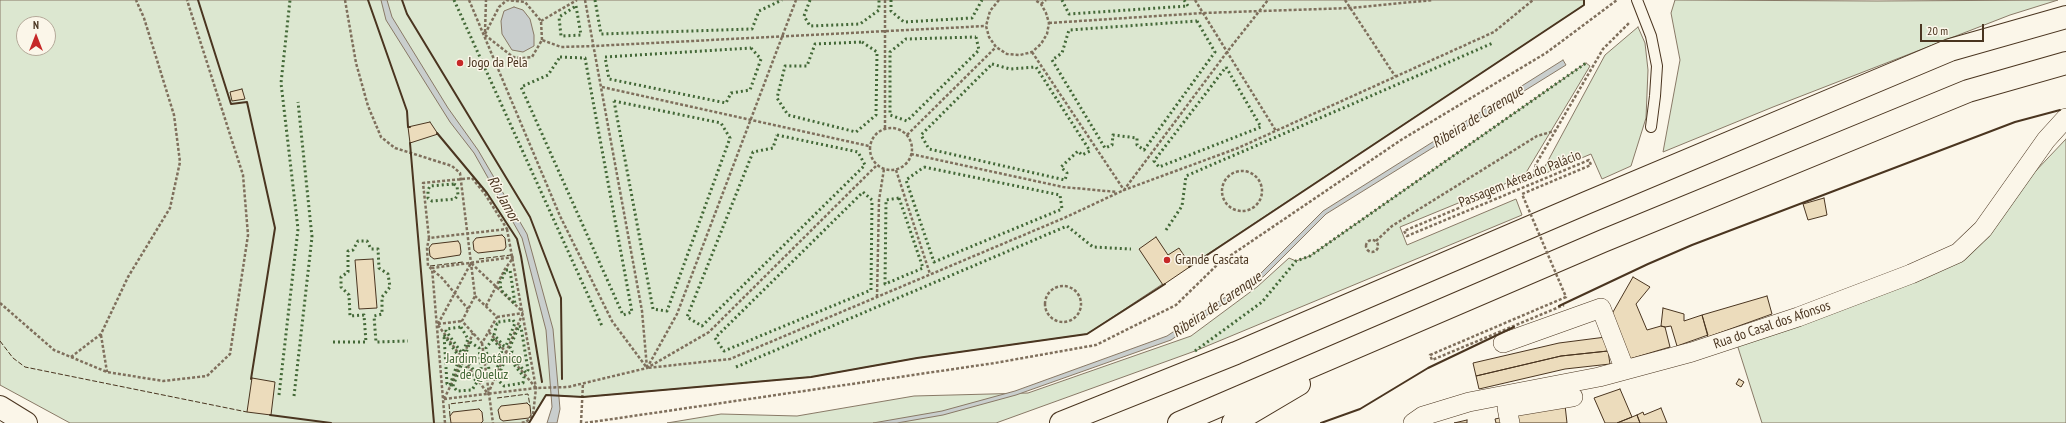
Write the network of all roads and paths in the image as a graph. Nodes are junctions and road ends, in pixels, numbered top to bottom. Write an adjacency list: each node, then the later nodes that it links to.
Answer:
1 (136, 0): 79 (path)
2 (187, 0): 88 (path)
3 (345, 0): 53 (path)
4 (469, 0): 30 (path)
5 (486, 0): 30 (path)
6 (577, 0): 26 (path)
7 (585, 0): 33 (path)
8 (796, 0): 31 (path)
9 (885, 0): 29 (path)
10 (999, 0): 28 (path)
11 (1035, 0): 20 (path)
12 (1046, 0): 20 (path)
13 (1195, 0): 24 (path)
14 (1268, 0): 23 (path)
15 (1345, 0): 21 (path)
16 (1433, 0): 21 (path)
17 (1533, 0): 38 (path)
18 (1617, 0): 100 (path)
19 (1637, 0): 22 (lane)
20 (1041, 4): 27 (path)
21 (1350, 8): 23 (path); 38 (path)
22 (1641, 10): 42 (lane); 44 (path)
23 (1258, 11): 24 (path); 36 (path)
24 (1203, 13): 27 (path); 36 (path)
25 (2066, 17): 101 (highway)
26 (541, 22): 30 (path); 32 (path)
27 (1049, 23): 35 (path)
28 (986, 26): 29 (path); 34 (path)
29 (886, 31): 31 (path); 43 (path)
30 (484, 35): 32 (path); 86 (path)
31 (782, 36): 33 (path); 41 (path)
32 (542, 40): 33 (path)
33 (594, 46): 39 (path)
34 (996, 47): 35 (path); 46 (path)
35 (1032, 52): 54 (path)
36 (1227, 52): 45 (path); 54 (path)
37 (2066, 63): 80 (highway)
38 (1395, 76): 45 (path)
39 (602, 87): 41 (path); 86 (path)
40 (2066, 118): 87 (street, Rua do Casal dos Afonsos)
41 (751, 120): 47 (path); 86 (path)
42 (1651, 127)
43 (884, 128): 46 (path); 47 (path)
44 (1558, 130): 59 (path); 70 (path, Passagem Aérea do Palácio, bridge)
45 (1276, 131): 54 (path)
46 (907, 134): 48 (path)
47 (869, 146): 49 (path)
48 (911, 154): 51 (path); 55 (path)
49 (877, 165): 50 (path); 86 (path)
50 (884, 169): 51 (path); 68 (path)
51 (896, 170): 63 (path)
52 (1230, 174): 52 (path)
53 (461, 179): 56 (path); 57 (path); 58 (path)
54 (1124, 190): 55 (path)
55 (1117, 192): 63 (path)
56 (507, 229): 57 (path); 60 (path)
57 (467, 233): 58 (path); 61 (path)
58 (429, 238): 62 (path)
59 (1376, 241): 59 (path)
60 (514, 257): 61 (path); 64 (path); 73 (path)
61 (471, 263): 62 (path); 64 (path); 66 (path); 67 (path)
62 (432, 268): 66 (path); 76 (path)
63 (930, 274): 68 (path)
64 (495, 287): 71 (path); 73 (path)
65 (1057, 287): 65 (path)
66 (454, 292): 72 (path); 76 (path)
67 (475, 296): 71 (path); 72 (path)
68 (877, 297): 86 (path)
69 (0, 302): 84 (path)
70 (1564, 305)
71 (486, 306): 74 (path)
72 (468, 309): 75 (path)
73 (523, 313): 74 (path); 83 (path); 90 (path)
74 (497, 317): 77 (path)
75 (462, 321): 76 (path); 78 (path)
76 (438, 324): 85 (path); 93 (path)
77 (489, 332): 81 (path); 83 (path)
78 (473, 333): 81 (path); 85 (path)
79 (101, 334): 84 (path); 88 (path)
80 (1377, 337): 102 (highway); 103 (highway)
81 (482, 343): 91 (path)
82 (1503, 343): 87 (street)
83 (506, 352): 90 (path); 91 (path)
84 (71, 357): 88 (path)
85 (462, 358): 91 (path); 93 (path)
86 (647, 368): 89 (path)
87 (1625, 370): 104 (street, Rua do Casal dos Afonsos)
88 (107, 372)
89 (583, 383): 90 (path); 99 (path)
90 (536, 388): 91 (path); 98 (path)
91 (488, 394): 93 (path); 97 (path)
92 (1573, 397): 105 (street)
93 (444, 399): 96 (path)
94 (0, 407): 95 (highway)
95 (26, 423)
96 (445, 423)
97 (493, 423)
98 (520, 423)
99 (581, 423)
100 (585, 423)
101 (1061, 423)
102 (1179, 423)
103 (1233, 423)
104 (1413, 423)
105 (1510, 423)

